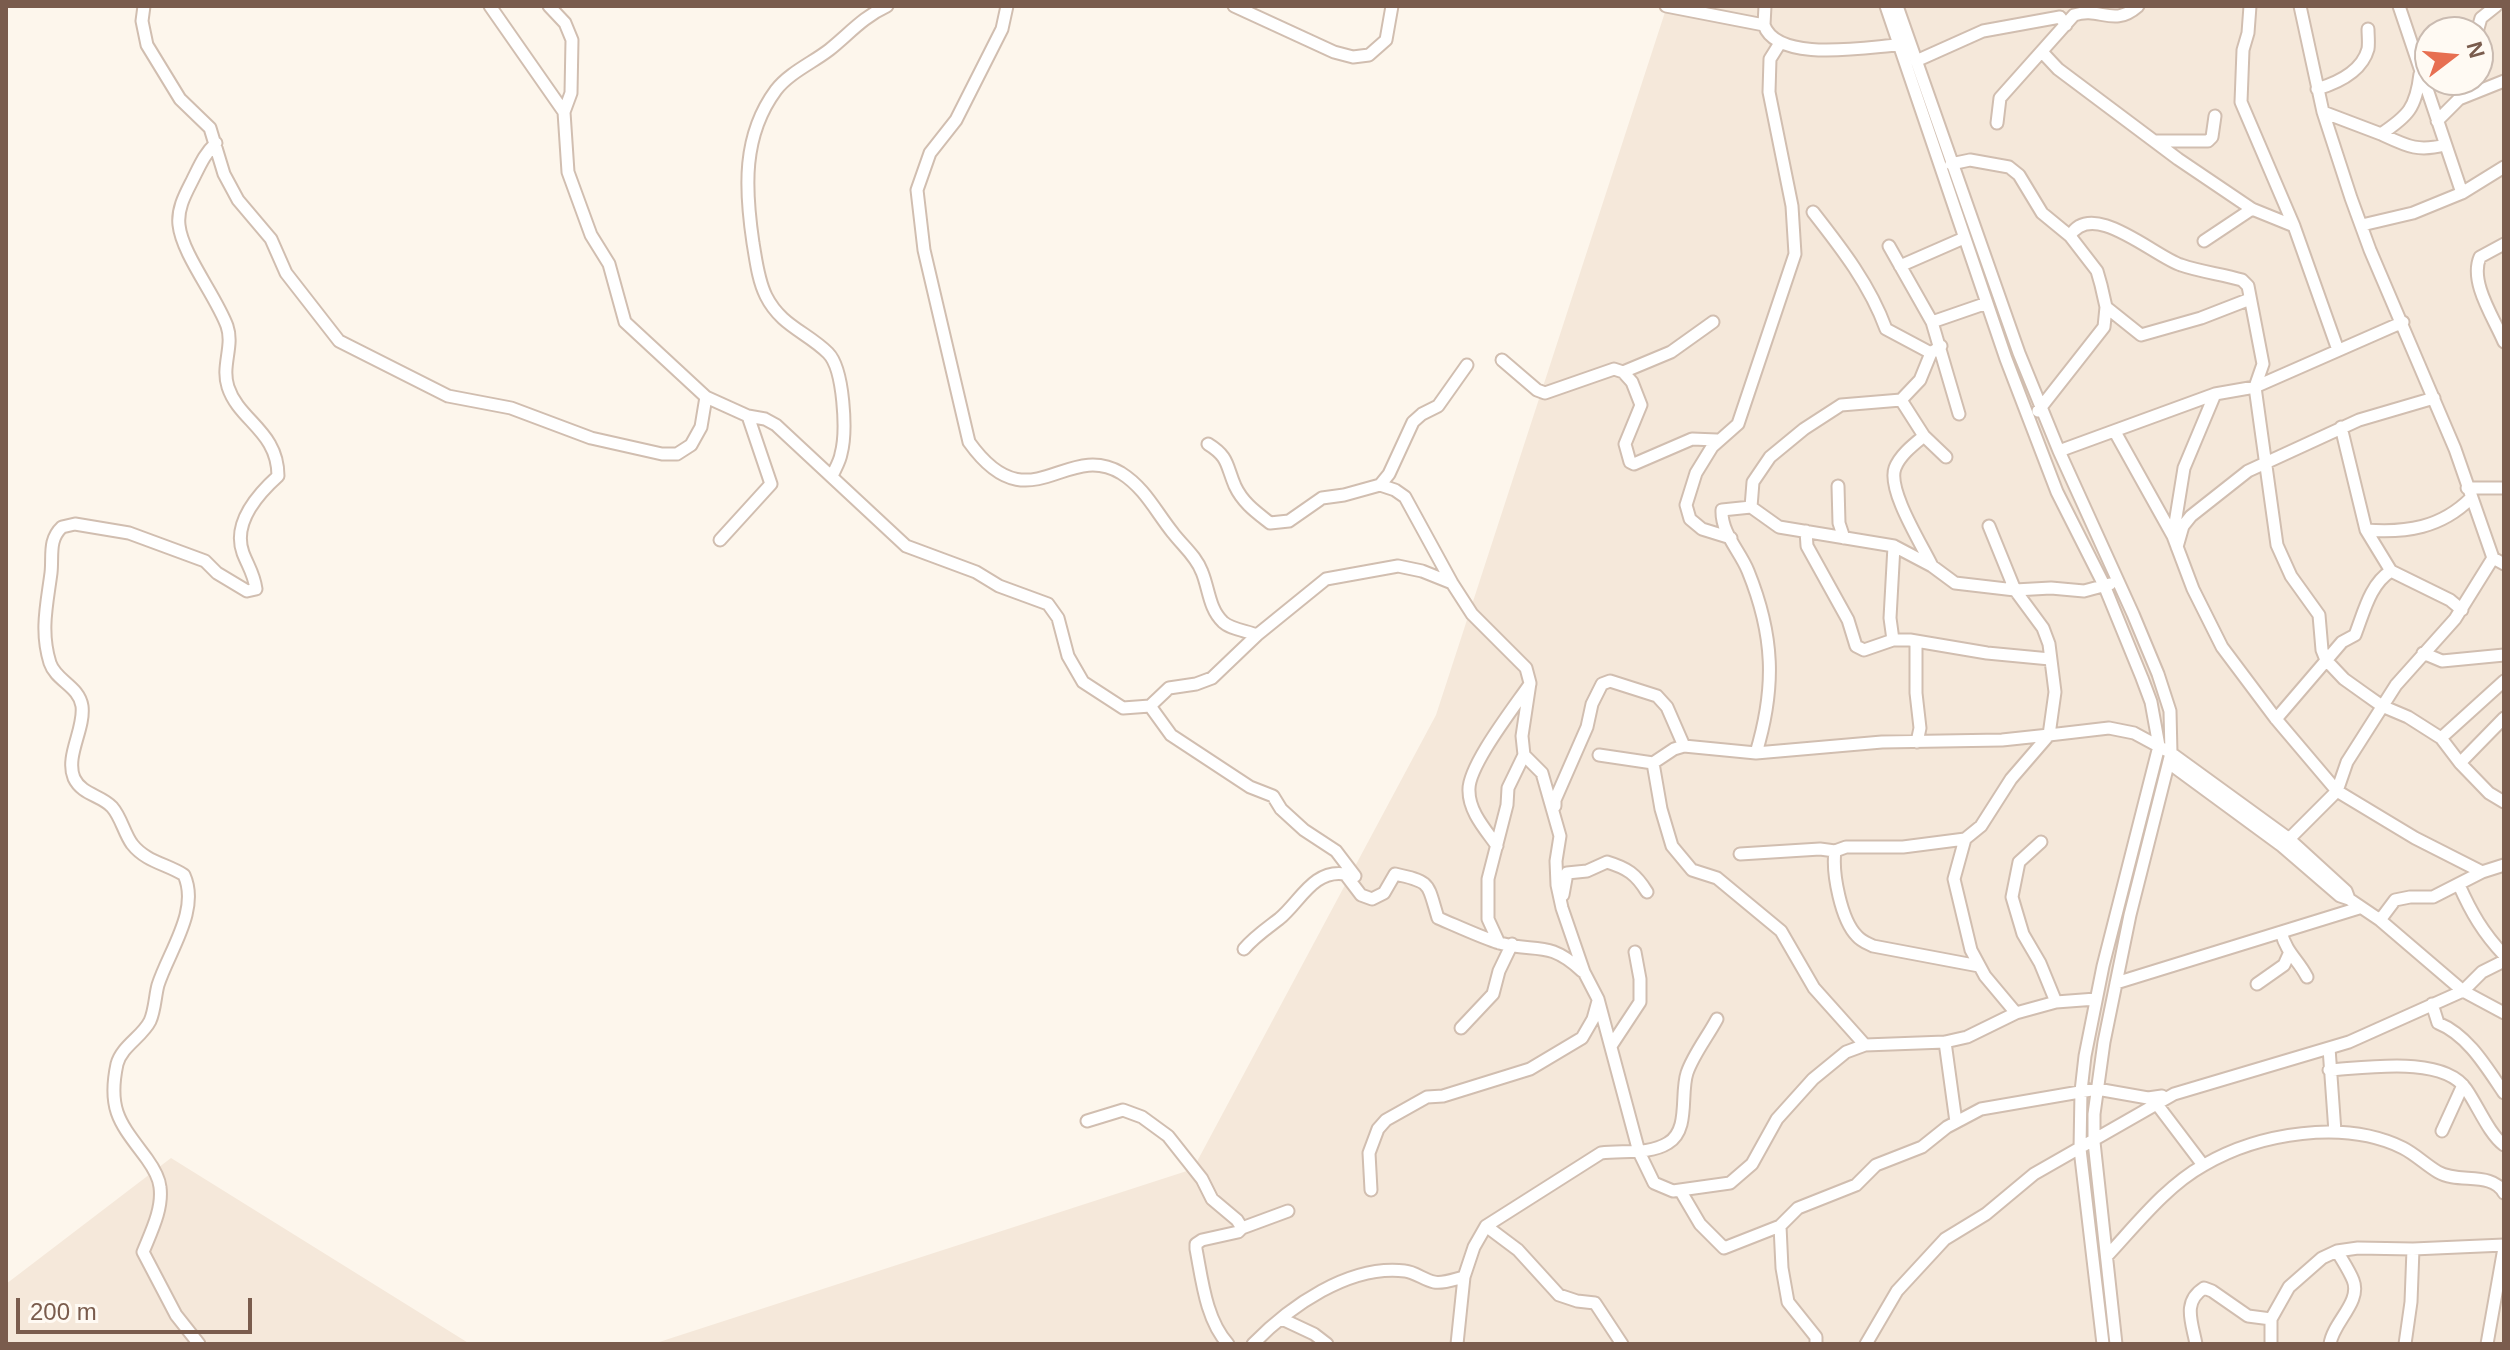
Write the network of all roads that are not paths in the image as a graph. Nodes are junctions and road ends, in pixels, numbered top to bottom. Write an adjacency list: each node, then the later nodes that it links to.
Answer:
1 (144, 6): 37 (street)
2 (490, 6): 30 (street)
3 (549, 6): 30 (street)
4 (887, 6): 81 (street)
5 (1007, 6): 103 (street)
6 (1234, 6): 7 (street)
7 (1392, 6)
8 (1666, 6): 16 (street)
9 (1765, 6): 16 (street)
10 (1886, 6): 20 (street)
11 (1897, 6): 23 (street)
12 (2138, 6): 17 (street)
13 (2250, 6): 45 (street)
14 (2300, 6): 27 (street)
15 (2399, 6): 21 (street)
16 (1764, 25): 19 (street)
17 (2066, 25): 22 (street); 23 (street)
18 (2368, 29): 27 (street)
19 (1780, 43): 20 (street); 76 (street)
20 (1898, 45): 26 (street)
21 (2414, 52)
22 (2043, 53): 34 (street); 36 (street)
23 (1916, 61): 25 (street)
24 (2504, 81): 33 (street)
25 (1924, 83): 26 (street); 39 (street)
26 (1912, 88): 47 (street)
27 (2317, 89): 31 (street)
28 (2415, 96): 35 (street)
29 (2429, 96): 33 (street)
30 (564, 112): 66 (street)
31 (2323, 112): 35 (street); 44 (street)
32 (2215, 116): 36 (street)
33 (2437, 121): 38 (street)
34 (1997, 123)
35 (2381, 134): 38 (street)
36 (2154, 141): 42 (street)
37 (216, 143): 66 (street); 200 (street)
38 (2445, 145): 41 (street)
39 (1951, 164): 46 (street); 69 (street)
40 (2504, 167): 41 (street)
41 (2462, 193): 44 (street)
42 (2252, 209): 45 (street); 48 (street)
43 (1813, 212): 59 (street)
44 (2362, 225): 57 (street)
45 (2294, 226): 60 (street)
46 (2070, 236): 52 (street); 54 (street)
47 (1964, 238): 51 (street); 53 (street)
48 (2204, 241)
49 (2504, 244): 58 (street)
50 (1889, 246): 51 (street)
51 (1900, 266): 56 (street)
52 (2250, 299): 54 (street); 64 (street)
53 (1987, 303): 56 (street); 72 (street)
54 (2106, 307): 69 (street)
55 (1713, 322): 63 (street)
56 (1932, 322): 59 (street)
57 (2403, 322): 60 (street); 67 (street)
58 (2504, 342)
59 (1936, 350): 68 (street); 70 (street)
60 (2338, 350): 64 (street)
61 (1502, 360): 63 (street)
62 (1467, 365): 82 (street)
63 (1623, 372): 76 (street)
64 (2255, 387): 65 (street); 80 (street)
65 (2215, 394): 74 (street); 93 (street)
66 (706, 397): 71 (street)
67 (2434, 398): 73 (street); 85 (street)
68 (1901, 400): 75 (street); 86 (street)
69 (2042, 407): 72 (street); 78 (street)
70 (1959, 414)
71 (748, 416): 81 (street); 92 (street)
72 (2030, 420): 100 (street)
73 (2341, 427): 80 (street); 88 (street)
74 (2115, 432): 78 (street); 93 (street)
75 (1924, 436): 79 (street); 96 (street)
76 (1717, 440): 90 (street)
77 (1208, 444): 82 (street)
78 (2059, 451): 98 (street)
79 (1946, 457)
80 (2265, 463): 93 (street); 109 (street)
81 (832, 476): 112 (street)
82 (1380, 485): 99 (street)
83 (1838, 486): 91 (street)
84 (2504, 488): 85 (street)
85 (2469, 493): 88 (street); 95 (street)
86 (1751, 507): 89 (street); 90 (street)
87 (1989, 526): 101 (street)
88 (2366, 530): 97 (street)
89 (1806, 531): 91 (street); 104 (street)
90 (1731, 538): 121 (street)
91 (1844, 538): 94 (street)
92 (720, 540)
93 (2174, 542): 115 (street)
94 (1894, 546): 96 (street); 104 (street)
95 (2499, 561): 102 (street)
96 (1932, 566): 101 (street)
97 (2391, 571): 102 (street); 109 (street)
98 (2118, 582): 100 (street); 124 (street)
99 (1452, 583): 103 (street); 111 (street)
100 (2104, 585): 101 (street); 120 (street)
101 (2015, 590): 108 (street)
102 (2462, 610): 106 (street)
103 (1257, 635): 112 (street)
104 (1893, 640): 105 (street)
105 (1916, 641): 108 (street); 118 (street)
106 (2423, 653): 107 (street); 113 (street)
107 (2504, 655)
108 (2050, 659): 116 (street)
109 (2326, 660): 113 (street); 115 (street)
110 (2504, 681): 117 (street)
111 (1530, 683): 122 (street); 133 (street)
112 (1150, 706): 140 (street)
113 (2382, 706): 117 (street); 127 (street)
114 (2504, 718): 126 (street)
115 (2276, 719): 127 (street)
116 (2049, 735): 118 (street); 120 (street); 130 (street)
117 (2441, 738): 126 (street)
118 (1917, 742): 121 (street)
119 (1684, 746): 121 (street); 125 (street); 129 (street)
120 (2159, 746): 124 (street); 159 (street)
121 (1756, 753)
122 (1524, 755): 129 (street); 133 (street)
123 (1599, 755): 125 (street)
124 (2170, 758): 132 (street); 155 (street)
125 (1653, 763): 167 (street)
126 (2460, 763): 128 (street)
127 (2337, 791): 132 (street); 137 (street)
128 (2502, 797)
129 (1557, 823): 141 (street)
130 (1965, 839): 134 (street); 152 (street)
131 (2041, 842): 160 (street)
132 (2285, 842): 142 (street)
133 (1497, 846): 145 (street)
134 (1835, 851): 135 (street); 152 (street)
135 (1740, 854)
136 (2504, 865): 137 (street)
137 (2482, 872): 138 (street)
138 (2459, 885): 143 (street); 150 (street)
139 (1647, 892): 141 (street)
140 (1372, 899): 145 (street); 147 (street)
141 (1562, 908): 153 (street)
142 (2359, 908): 143 (street); 144 (street)
143 (2380, 920): 157 (street)
144 (2281, 932): 149 (street); 155 (street)
145 (1499, 943): 146 (street)
146 (1512, 944): 153 (street); 165 (street)
147 (1244, 949)
148 (1635, 952): 168 (street)
149 (2289, 954): 154 (street); 156 (street)
150 (2504, 955)
151 (2504, 961): 157 (street)
152 (1979, 966): 162 (street)
153 (1584, 972): 158 (street)
154 (2307, 977)
155 (2116, 983): 172 (street)
156 (2257, 984)
157 (2463, 991): 161 (street); 163 (street)
158 (1598, 999): 168 (street); 186 (street)
159 (2096, 999): 160 (street); 173 (street)
160 (2056, 1002): 162 (street)
161 (2432, 1004): 169 (street); 174 (street)
162 (2016, 1013): 166 (street)
163 (2504, 1013)
164 (1717, 1019): 184 (street)
165 (1461, 1028)
166 (1945, 1042): 167 (street); 178 (street)
167 (1865, 1045): 187 (street)
168 (1611, 1046): 184 (street)
169 (2329, 1048): 170 (street); 175 (street)
170 (2329, 1070): 171 (street); 180 (street)
171 (2463, 1085): 179 (street); 182 (street)
172 (2097, 1089): 173 (street); 175 (street); 181 (street)
173 (2081, 1091): 178 (street); 183 (street)
174 (2504, 1093)
175 (2174, 1094): 176 (street)
176 (2156, 1103): 181 (street); 185 (street)
177 (1087, 1121): 192 (street)
178 (1956, 1122): 191 (street)
179 (2442, 1131)
180 (2335, 1132): 185 (street); 188 (street)
181 (2094, 1142): 183 (street); 196 (street)
182 (2504, 1145)
183 (2080, 1149): 207 (street); 208 (street)
184 (1639, 1152): 187 (street); 190 (street)
185 (2203, 1165): 196 (street)
186 (1371, 1190)
187 (1680, 1190): 191 (street)
188 (2504, 1193)
189 (1288, 1211): 192 (street)
190 (1486, 1226): 197 (street); 205 (street)
191 (1780, 1226): 206 (street)
192 (1242, 1228): 201 (street)
193 (2504, 1247): 194 (street); 214 (street)
194 (2413, 1249): 195 (street); 213 (street)
195 (2337, 1251): 199 (street); 212 (street)
196 (2107, 1256): 209 (street)
197 (1464, 1277): 198 (street); 204 (street)
198 (1282, 1319): 202 (street); 203 (street)
199 (2271, 1319): 210 (street); 211 (street)
200 (199, 1344)
201 (1228, 1344)
202 (1253, 1344)
203 (1327, 1344)
204 (1457, 1344)
205 (1622, 1344)
206 (1816, 1344)
207 (1866, 1344)
208 (2103, 1344)
209 (2116, 1344)
210 (2196, 1344)
211 (2271, 1344)
212 (2330, 1344)
213 (2405, 1344)
214 (2489, 1344)

